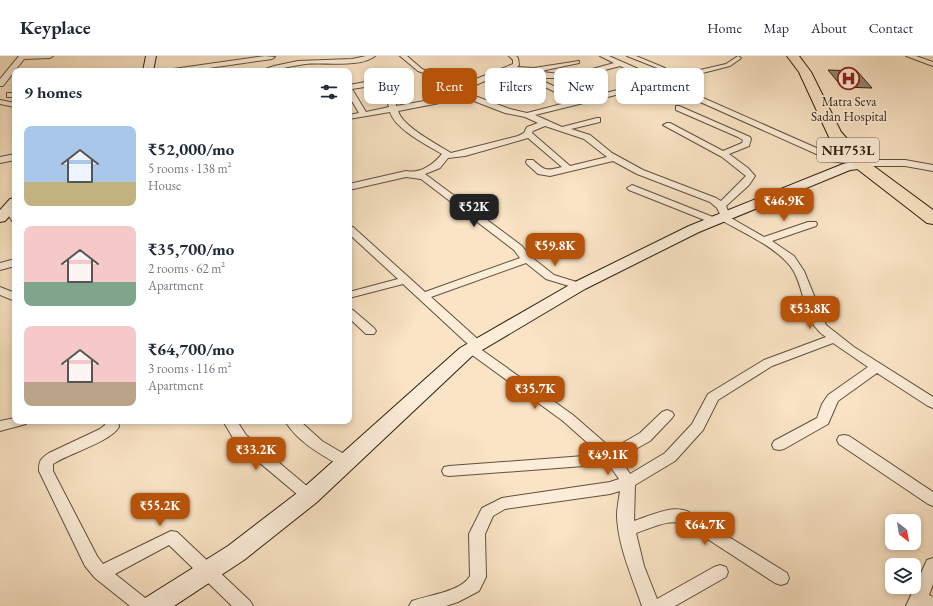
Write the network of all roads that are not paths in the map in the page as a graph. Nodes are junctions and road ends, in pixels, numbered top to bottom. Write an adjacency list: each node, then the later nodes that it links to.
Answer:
1 (50, 56): 11 (street)
2 (151, 56): 21 (street)
3 (226, 56): 17 (street)
4 (272, 56): 17 (street); 19 (street)
5 (372, 56): 15 (street)
6 (403, 56): 30 (street)
7 (512, 56): 24 (street)
8 (630, 56): 28 (street)
9 (793, 56): 57 (highway, NH753L)
10 (909, 56): 18 (street)
11 (23, 57): 20 (street)
12 (739, 57): 31 (street)
13 (606, 58): 14 (street)
14 (621, 60): 26 (street); 27 (street)
15 (329, 61): 19 (street); 23 (street)
16 (577, 62): 25 (street)
17 (230, 63): 22 (street)
18 (933, 64)
19 (274, 67)
20 (14, 68)
21 (149, 68)
22 (182, 68)
23 (334, 68)
24 (512, 68)
25 (545, 68)
26 (598, 68)
27 (635, 68)
28 (662, 68)
29 (12, 70): 32 (street)
30 (422, 71)
31 (704, 71)
32 (0, 84)
33 (352, 86): 42 (street)
34 (352, 95): 43 (street)
35 (477, 100): 44 (street)
36 (0, 102): 38 (street)
37 (704, 102): 57 (street)
38 (12, 104)
39 (423, 104): 42 (street)
40 (572, 104): 44 (street)
41 (679, 108): 51 (street)
42 (394, 109): 43 (street); 52 (street)
43 (364, 115): 45 (street)
44 (527, 115): 47 (street)
45 (352, 117)
46 (597, 120): 49 (street)
47 (545, 124): 49 (street); 50 (street)
48 (667, 125): 51 (street)
49 (563, 130): 54 (street)
50 (528, 134): 52 (street); 58 (street)
51 (722, 154): 64 (street)
52 (446, 155): 60 (street)
53 (12, 158): 55 (street)
54 (614, 158): 58 (street); 64 (street)
55 (0, 160)
56 (530, 162): 58 (street)
57 (860, 164): 59 (street); 63 (highway, NH753L); 64 (street)
58 (568, 168)
59 (933, 168)
60 (416, 175): 61 (street); 68 (street)
61 (352, 186)
62 (632, 188): 64 (street)
63 (931, 215)
64 (722, 216): 67 (street); 72 (street)
65 (812, 224): 67 (street)
66 (352, 232): 71 (street)
67 (764, 240): 79 (street)
68 (526, 258): 72 (street); 76 (street)
69 (12, 263): 70 (street)
70 (0, 267)
71 (406, 280): 74 (street); 76 (street)
72 (579, 286): 80 (street)
73 (0, 290): 75 (street)
74 (352, 294)
75 (12, 296)
76 (423, 296): 80 (street)
77 (352, 315): 78 (street)
78 (370, 331)
79 (835, 338): 81 (street); 94 (street)
80 (474, 347): 91 (street); 92 (street)
81 (876, 366): 82 (street); 90 (street)
82 (933, 403)
83 (667, 415): 91 (street)
84 (12, 423): 88 (street)
85 (112, 424): 101 (street)
86 (232, 424): 95 (street)
87 (294, 424): 92 (street)
88 (0, 426)
89 (844, 440): 96 (street)
90 (779, 444)
91 (611, 456): 93 (street); 94 (street)
92 (346, 462): 95 (street)
93 (449, 471)
94 (628, 482): 97 (street); 107 (street)
95 (309, 496): 99 (street)
96 (933, 500)
97 (627, 530): 102 (street); 108 (street)
98 (933, 565): 103 (street)
99 (208, 571): 101 (street); 105 (street); 106 (street)
100 (720, 572): 109 (street)
101 (100, 573): 104 (street)
102 (781, 578)
103 (923, 603)
104 (143, 606)
105 (154, 606)
106 (244, 606)
107 (418, 606)
108 (651, 606)
109 (660, 606)

